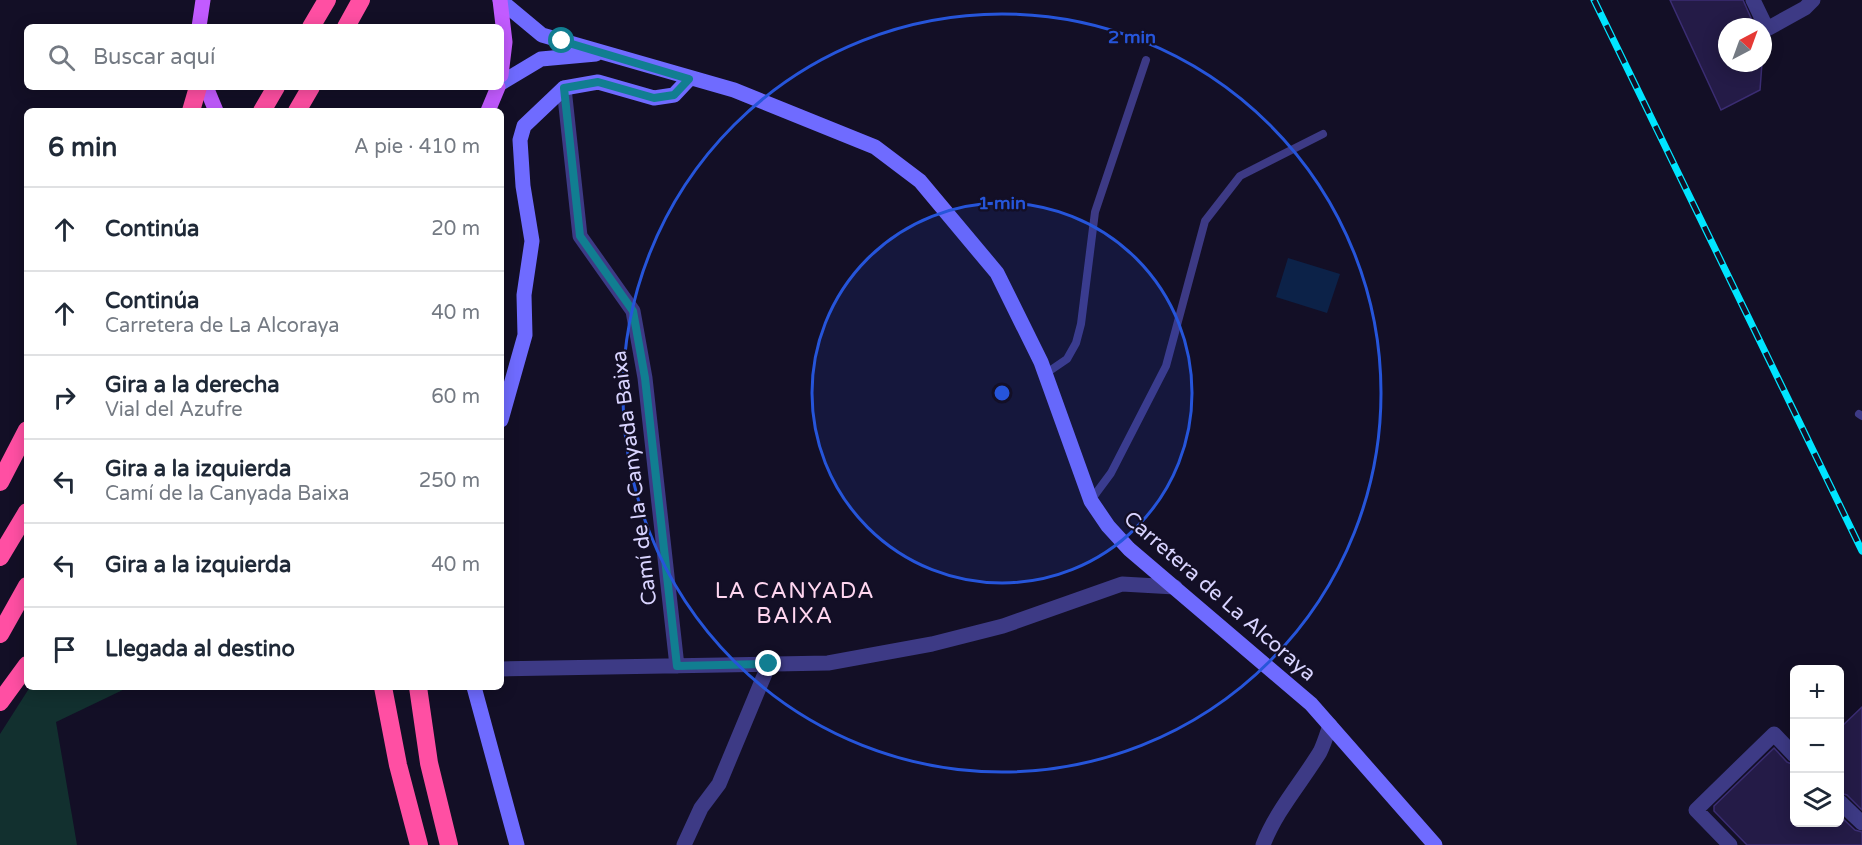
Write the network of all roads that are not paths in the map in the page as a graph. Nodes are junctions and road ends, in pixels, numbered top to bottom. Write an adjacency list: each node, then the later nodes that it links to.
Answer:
1 (203, 0): 7 (main road)
2 (327, 0): 8 (highway)
3 (362, 0): 9 (highway)
4 (500, 0): 10 (main road); 11 (street, Carretera de La Alcoraya)
5 (1753, 0): 6 (street)
6 (1813, 0)
7 (199, 24)
8 (313, 24)
9 (348, 24)
10 (504, 50)
11 (608, 54): 13 (street, Carretera de La Alcoraya); 14 (street)
12 (1146, 60): 27 (lane)
13 (689, 79): 15 (street); 27 (street, Carretera de La Alcoraya)
14 (504, 81)
15 (564, 88): 28 (street); 38 (street, Camí de la Canyada Baixa)
16 (197, 90): 21 (highway)
17 (207, 90): 22 (main road)
18 (274, 90): 23 (highway)
19 (309, 90): 24 (highway)
20 (497, 90): 25 (main road)
21 (192, 108)
22 (215, 108)
23 (264, 108)
24 (299, 108)
25 (489, 108)
26 (1323, 134): 31 (lane)
27 (1045, 374): 31 (street, Carretera de La Alcoraya)
28 (504, 409)
29 (24, 436): 30 (highway)
30 (0, 482)
31 (1091, 501): 34 (street, Carretera de La Alcoraya)
32 (24, 517): 33 (highway)
33 (0, 558)
34 (1175, 587): 37 (street); 45 (street, Carretera de La Alcoraya)
35 (24, 591): 36 (highway)
36 (0, 634)
37 (769, 664): 38 (street); 52 (street)
38 (677, 666): 40 (street)
39 (24, 669): 44 (highway)
40 (504, 669)
41 (384, 690): 49 (highway)
42 (418, 690): 50 (highway)
43 (475, 690): 51 (street)
44 (0, 702)
45 (1330, 726): 53 (street); 54 (street, Carretera de La Alcoraya)
46 (1790, 751): 55 (street)
47 (1844, 807): 48 (street)
48 (1862, 823)
49 (418, 845)
50 (449, 845)
51 (517, 845)
52 (684, 845)
53 (1263, 845)
54 (1435, 845)
55 (1730, 845)

